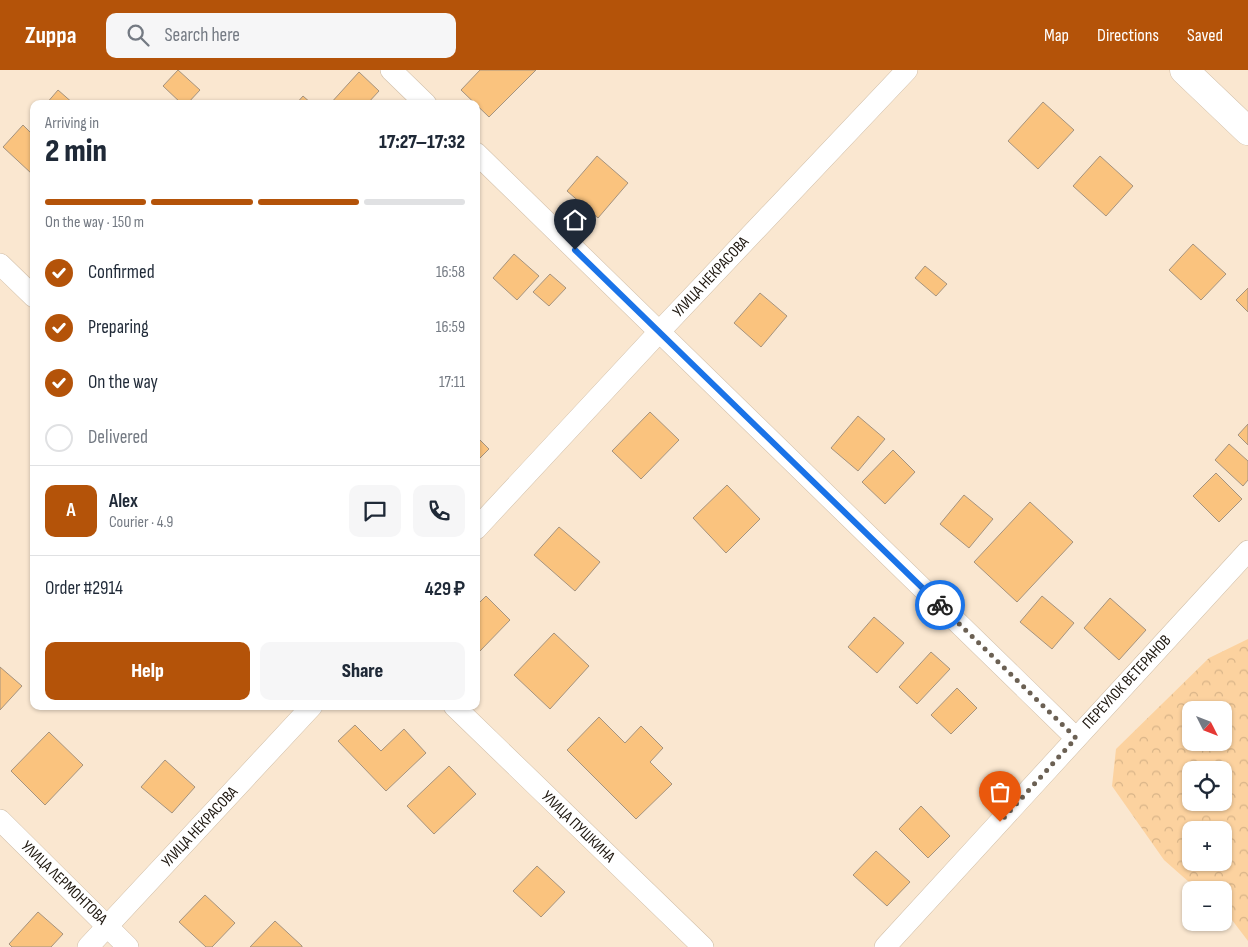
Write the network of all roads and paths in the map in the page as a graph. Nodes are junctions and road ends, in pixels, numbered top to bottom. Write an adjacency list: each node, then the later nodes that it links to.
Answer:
1 (391, 70): 4 (street)
2 (907, 70): 9 (street, УЛИЦА НЕКРАСОВА)
3 (1184, 70): 5 (street)
4 (422, 100)
5 (1248, 131)
6 (480, 157): 9 (street)
7 (0, 264): 8 (street)
8 (30, 292)
9 (659, 332): 10 (street, УЛИЦА НЕКРАСОВА); 14 (street)
10 (480, 525)
11 (1248, 550): 14 (street, ПЕРЕУЛОК ВЕТЕРАНОВ)
12 (308, 710): 16 (street, УЛИЦА НЕКРАСОВА)
13 (458, 710): 19 (street, УЛИЦА ПУШКИНА)
14 (1076, 738): 20 (street, ПЕРЕУЛОК ВЕТЕРАНОВ)
15 (0, 820): 16 (street, УЛИЦА ЛЕРМОНТОВА)
16 (108, 926): 17 (street, УЛИЦА НЕКРАСОВА); 18 (street, УЛИЦА ЛЕРМОНТОВА)
17 (88, 947)
18 (128, 947)
19 (703, 947)
20 (885, 947)

